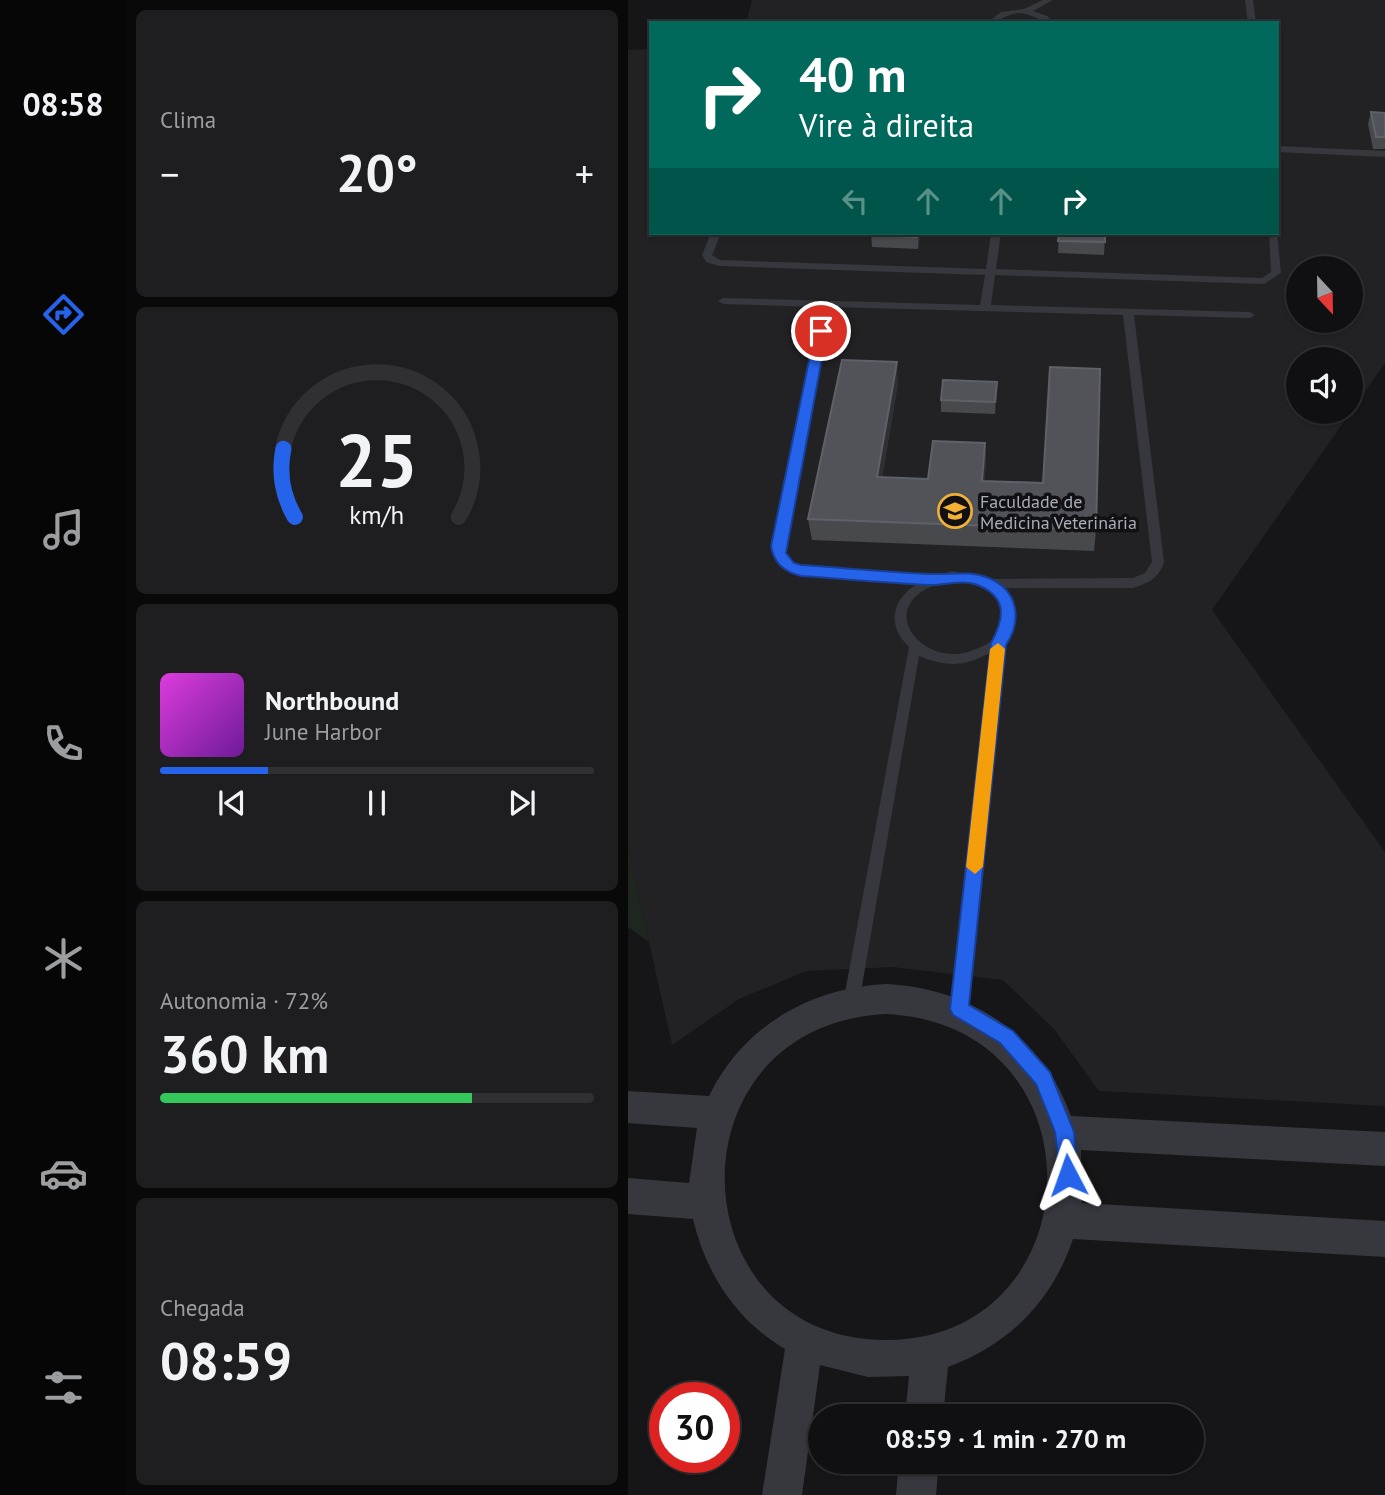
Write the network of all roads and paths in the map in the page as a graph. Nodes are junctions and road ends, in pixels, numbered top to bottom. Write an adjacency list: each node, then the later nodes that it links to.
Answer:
1 (1049, 0): 3 (lane)
2 (1249, 0): 6 (lane)
3 (1026, 12): 4 (lane); 5 (lane)
4 (994, 21)
5 (1048, 21)
6 (1252, 21)
7 (1279, 149): 8 (lane)
8 (1385, 153)
9 (715, 235): 12 (lane)
10 (996, 235): 12 (lane)
11 (1274, 235): 12 (lane)
12 (991, 270): 15 (lane)
13 (722, 301): 14 (lane)
14 (826, 304): 15 (lane); 18 (lane)
15 (985, 308): 16 (lane)
16 (1128, 312): 17 (lane); 19 (lane)
17 (1250, 315)
18 (934, 579): 19 (lane); 21 (lane)
19 (986, 583): 20 (lane)
20 (998, 643): 21 (lane); 23 (lane)
21 (914, 649): 22 (lane)
22 (851, 1003): 23 (street); 25 (street)
23 (960, 1009): 26 (street)
24 (628, 1107): 25 (street)
25 (721, 1114): 29 (street)
26 (1064, 1132): 27 (street); 30 (street)
27 (1385, 1149)
28 (628, 1196): 29 (street)
29 (704, 1202): 32 (street)
30 (1060, 1220): 31 (street); 33 (street)
31 (1385, 1239)
32 (804, 1346): 33 (street); 36 (street)
33 (930, 1352): 34 (street)
34 (925, 1404)
35 (918, 1474): 37 (street)
36 (782, 1495)
37 (916, 1495)

